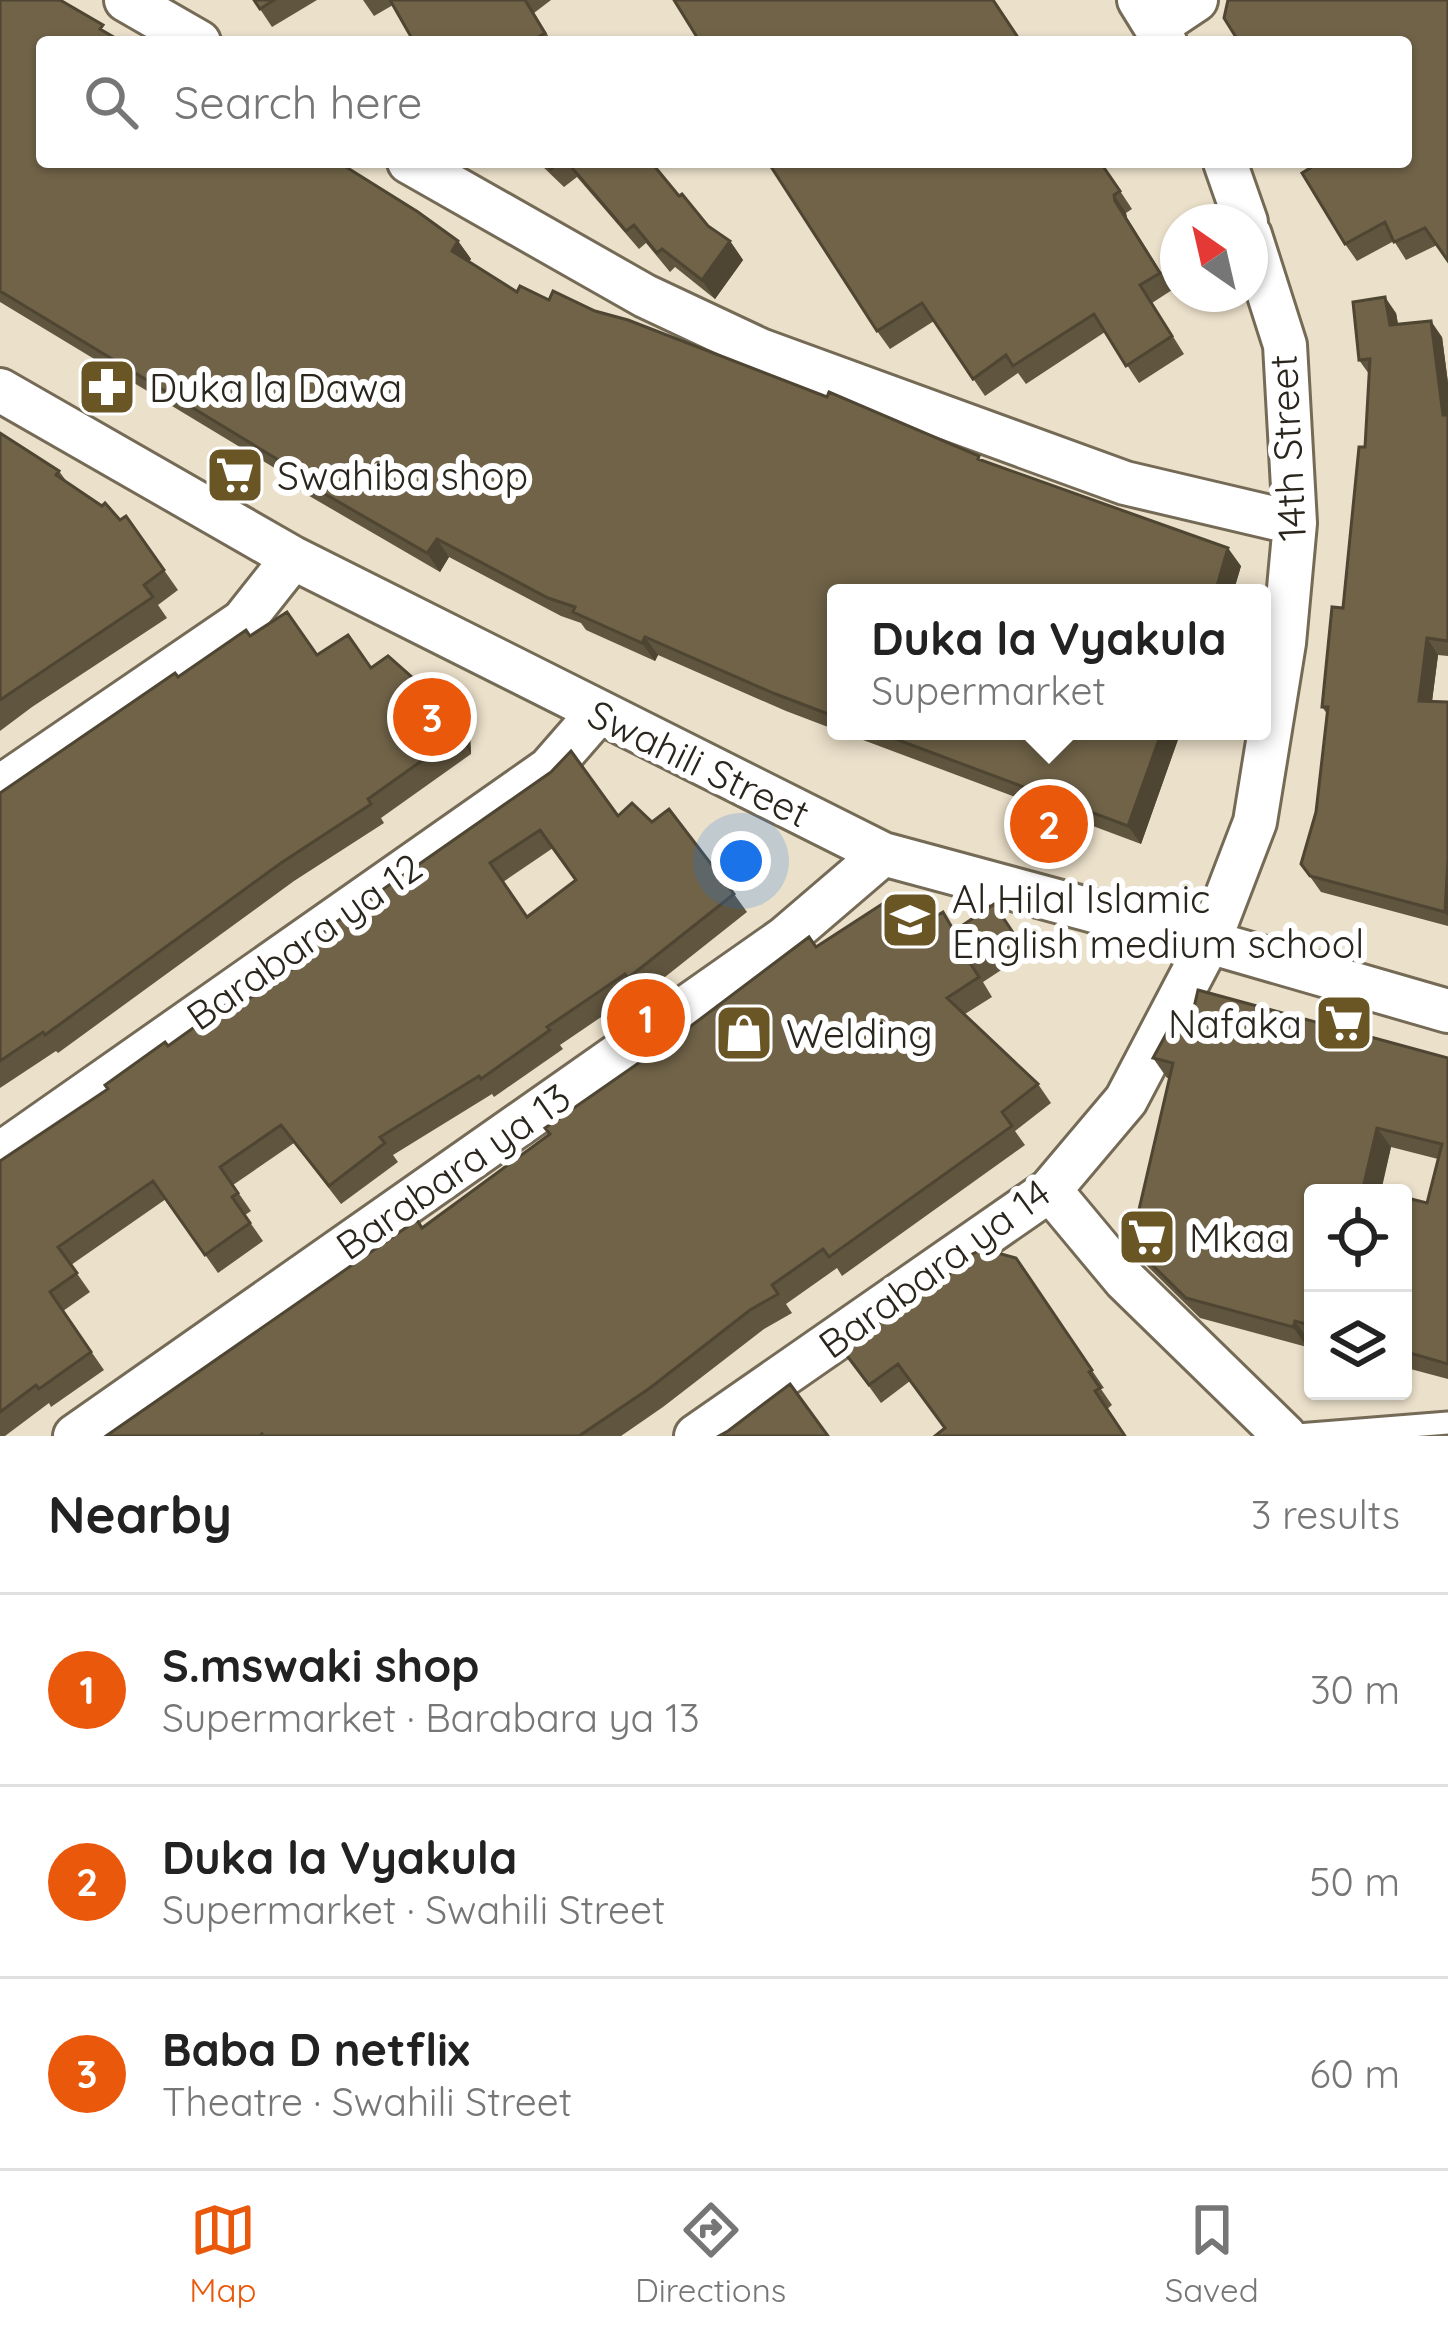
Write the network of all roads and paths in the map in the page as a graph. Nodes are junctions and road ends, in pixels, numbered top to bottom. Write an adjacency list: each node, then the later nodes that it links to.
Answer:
1 (125, 0): 4 (street)
2 (1196, 0): 3 (street)
3 (1154, 23)
4 (188, 36)
5 (421, 168): 10 (street)
6 (1227, 168): 7 (street)
7 (1240, 204)
8 (1268, 292): 10 (street, 14th Street)
9 (0, 390): 11 (street, Swahili Street)
10 (1295, 523): 13 (street, 14th Street)
11 (293, 558): 12 (street, Swahili Street); 15 (street)
12 (597, 714): 16 (street, Swahili Street); 19 (street, Barabara ya 12)
13 (1271, 727)
14 (1269, 740): 17 (street, 14th Street)
15 (0, 788)
16 (883, 854): 17 (street, Swahili Street); 22 (street, Barabara ya 13)
17 (1209, 942): 18 (street, Swahili Street); 20 (street, Barabara ya 14)
18 (1448, 1011)
19 (0, 1154)
20 (1051, 1190): 23 (street, Barabara ya 14); 24 (street)
21 (1448, 1423): 24 (lane)
22 (75, 1436)
23 (696, 1436)
24 (1285, 1436)

